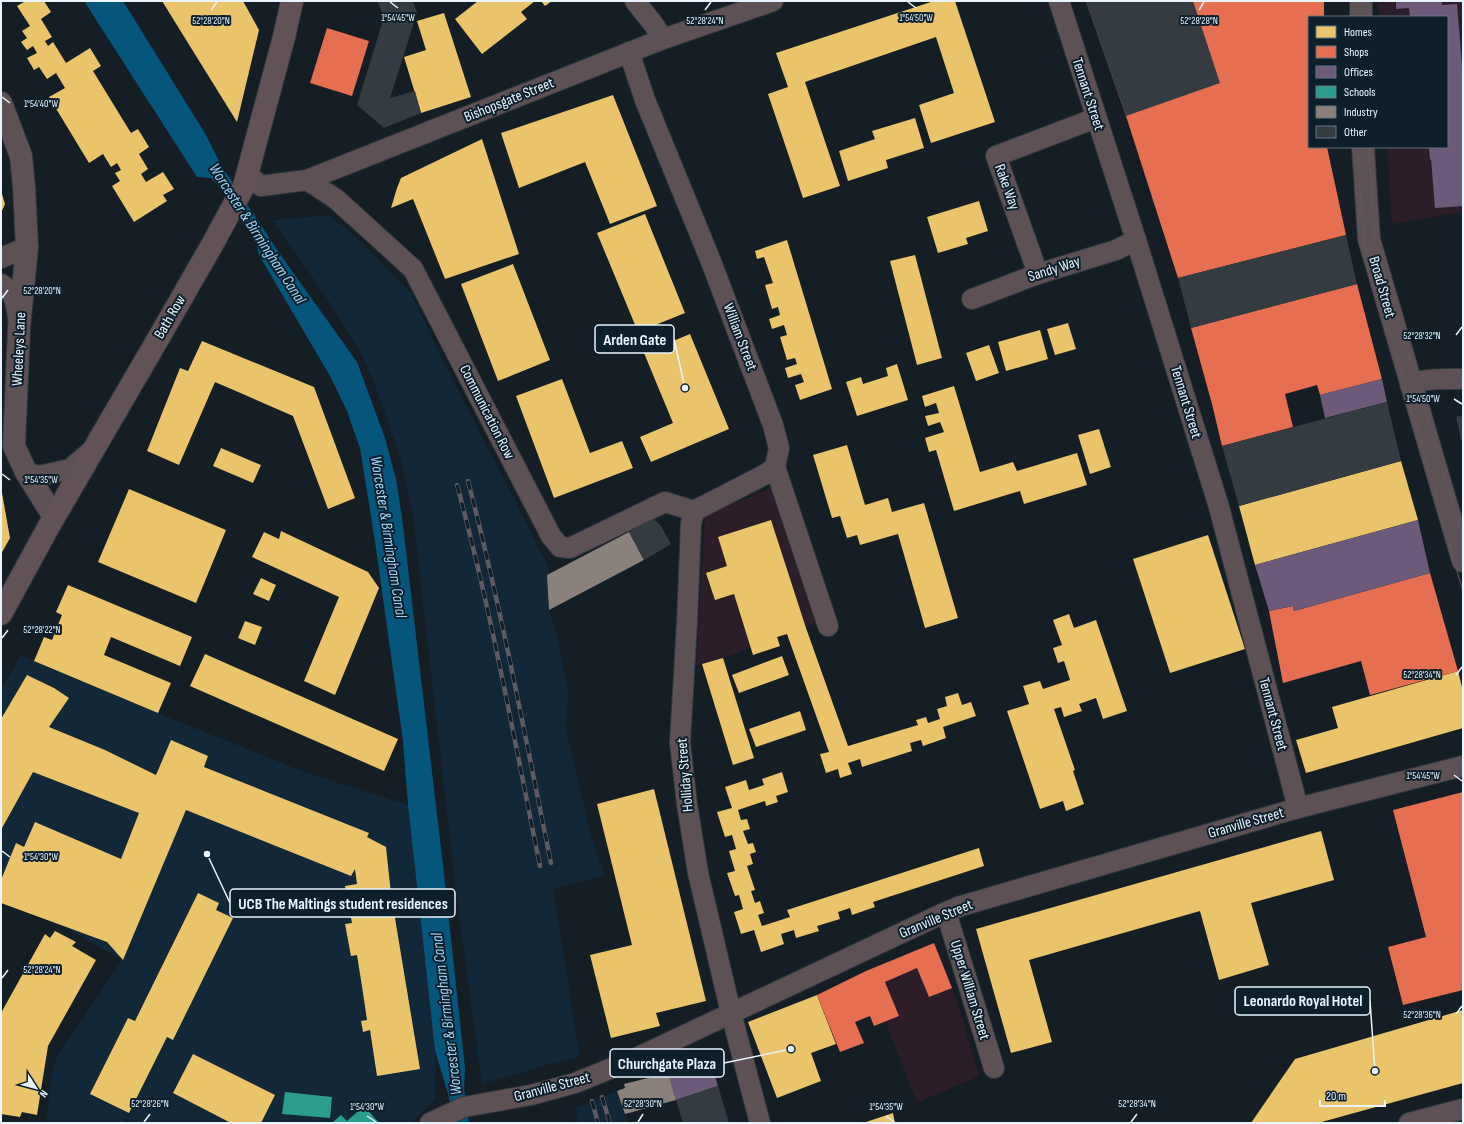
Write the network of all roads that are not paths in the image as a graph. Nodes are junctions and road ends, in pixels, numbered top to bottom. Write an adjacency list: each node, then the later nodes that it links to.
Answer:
1 (292, 1): 12 (main road, Bath Row)
2 (635, 1): 7 (street)
3 (772, 1): 7 (street, Bishopsgate Street)
4 (1059, 1): 10 (street, Tennant Street)
5 (1361, 1): 6 (street)
6 (1361, 16)
7 (663, 39): 8 (street, Bishopsgate Street)
8 (629, 52): 13 (street, Bishopsgate Street); 24 (street, William Street)
9 (1, 103): 15 (street, Wheeleys Lane)
10 (1096, 118): 14 (street, Tennant Street); 17 (street, Rake Way)
11 (1364, 148): 22 (street, Broad Street)
12 (246, 180): 13 (street, Bishopsgate Street); 23 (main road, Bath Row)
13 (307, 180): 26 (street, Communication Row)
14 (1136, 240): 17 (street, Sandy Way); 32 (street, Tennant Street)
15 (26, 247): 16 (street); 20 (street, Wheeleys Lane)
16 (1, 258)
17 (1038, 274): 19 (street, Sandy Way)
18 (1, 284): 20 (street)
19 (972, 299)
20 (19, 328): 25 (street, Wheeleys Lane)
21 (1463, 380): 22 (street)
22 (1410, 384): 28 (street, Broad Street)
23 (95, 448): 25 (street); 27 (main road, Bath Row)
24 (775, 467): 26 (street); 30 (street, William Street)
25 (26, 472): 27 (street, Wheeleys Lane)
26 (694, 511): 34 (street, Holliday Street)
27 (54, 517): 29 (main road, Bath Row)
28 (1463, 561)
29 (1, 614)
30 (828, 626)
31 (1463, 766): 32 (street, Granville Street)
32 (1298, 808): 33 (street, Granville Street)
33 (946, 912): 34 (street, Granville Street); 35 (street, Upper William Street)
34 (731, 1013): 37 (street, Granville Street); 38 (street, Holliday Street)
35 (994, 1068)
36 (1463, 1109): 39 (street)
37 (430, 1123)
38 (760, 1123)
39 (1409, 1123)

